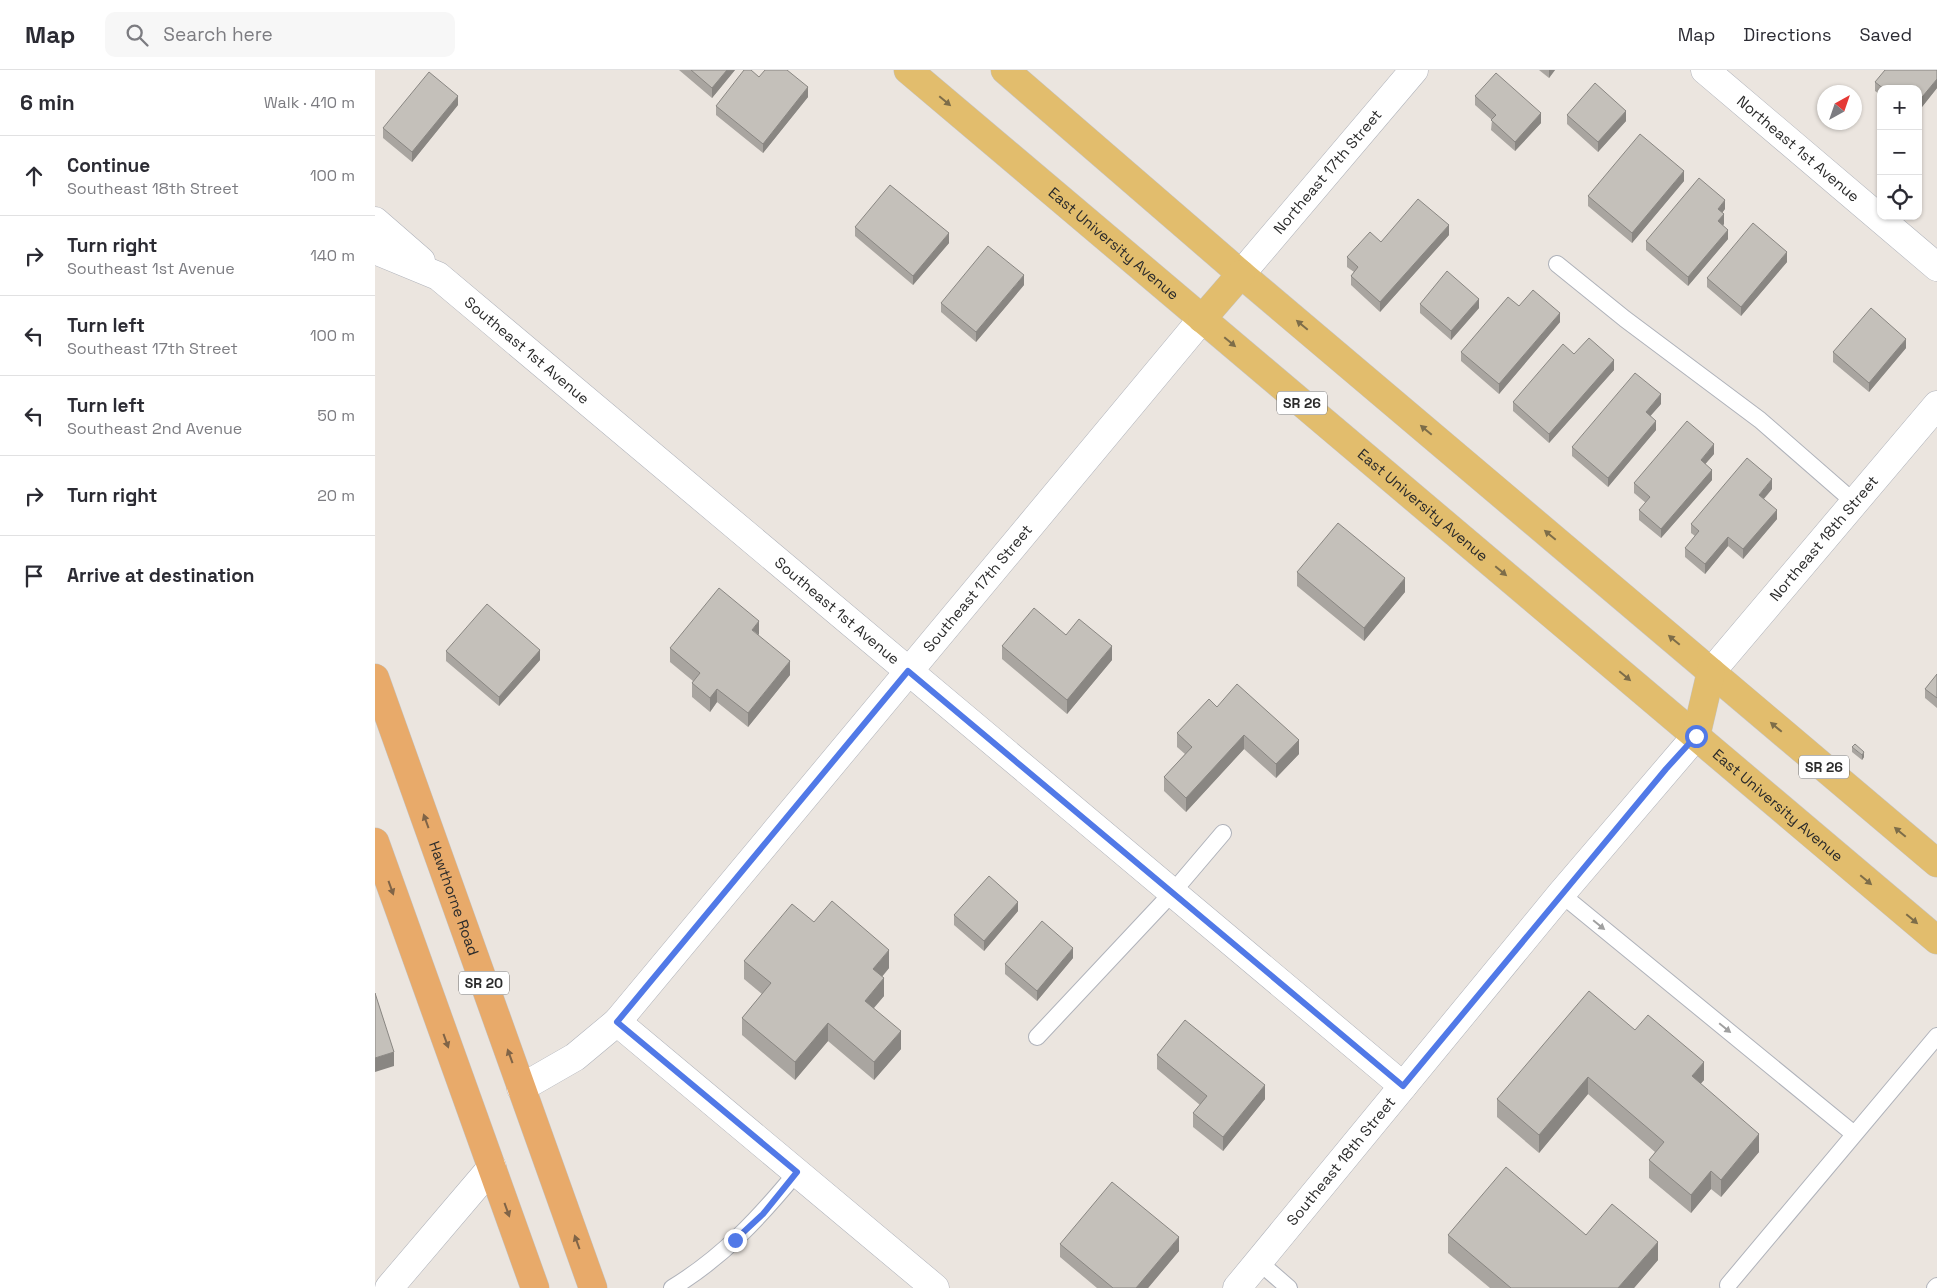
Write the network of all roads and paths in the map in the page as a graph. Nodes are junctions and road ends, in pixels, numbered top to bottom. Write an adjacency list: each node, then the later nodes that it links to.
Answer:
1 (908, 70): 11 (main road, East University Avenue / SR 26, one-way to 11)
2 (1005, 70): 9 (main road, SR 26)
3 (1414, 70): 9 (street, Northeast 17th Street)
4 (1705, 70): 8 (street, Northeast 1st Avenue)
5 (375, 221): 10 (street)
6 (375, 250): 10 (street, Southeast 1st Avenue)
7 (1557, 264): 13 (lane)
8 (1937, 267)
9 (1241, 274): 11 (main road); 15 (main road, SR 26, one-way to 9)
10 (438, 276): 14 (street, Southeast 1st Avenue)
11 (1202, 319): 14 (street, Southeast 17th Street); 17 (main road, East University Avenue / SR 26, one-way to 17)
12 (1937, 404): 13 (street, Northeast 18th Street)
13 (1854, 502): 15 (street, Northeast 18th Street)
14 (908, 671): 21 (street, Southeast 1st Avenue); 24 (street, Southeast 17th Street)
15 (1711, 672): 17 (main road); 20 (main road, SR 26, one-way to 15)
16 (375, 678): 28 (highway, Hawthorne Road / SR 20, one-way to 16)
17 (1696, 736): 22 (street, Southeast 18th Street); 23 (main road, East University Avenue / SR 26, one-way to 23)
18 (1223, 833): 21 (lane)
19 (375, 842): 30 (highway, one-way to 30)
20 (1937, 863)
21 (1172, 893): 26 (lane); 27 (street, Southeast 1st Avenue)
22 (1561, 894): 27 (street, Southeast 18th Street); 29 (lane, one-way to 29)
23 (1937, 940)
24 (617, 1022): 28 (street, Southeast 17th Street); 31 (street)
25 (1937, 1036): 29 (lane)
26 (1037, 1037)
27 (1403, 1086): 32 (street, Southeast 18th Street)
28 (521, 1088): 36 (highway, Hawthorne Road / SR 20, one-way to 28)
29 (1854, 1134): 33 (lane)
30 (492, 1167): 34 (street); 35 (highway, one-way to 35)
31 (797, 1172): 37 (lane); 38 (street)
32 (1259, 1262): 39 (street, Southeast 18th Street); 40 (lane)
33 (1728, 1285)
34 (389, 1288)
35 (535, 1288)
36 (593, 1288)
37 (672, 1288)
38 (935, 1288)
39 (1237, 1288)
40 (1289, 1288)

